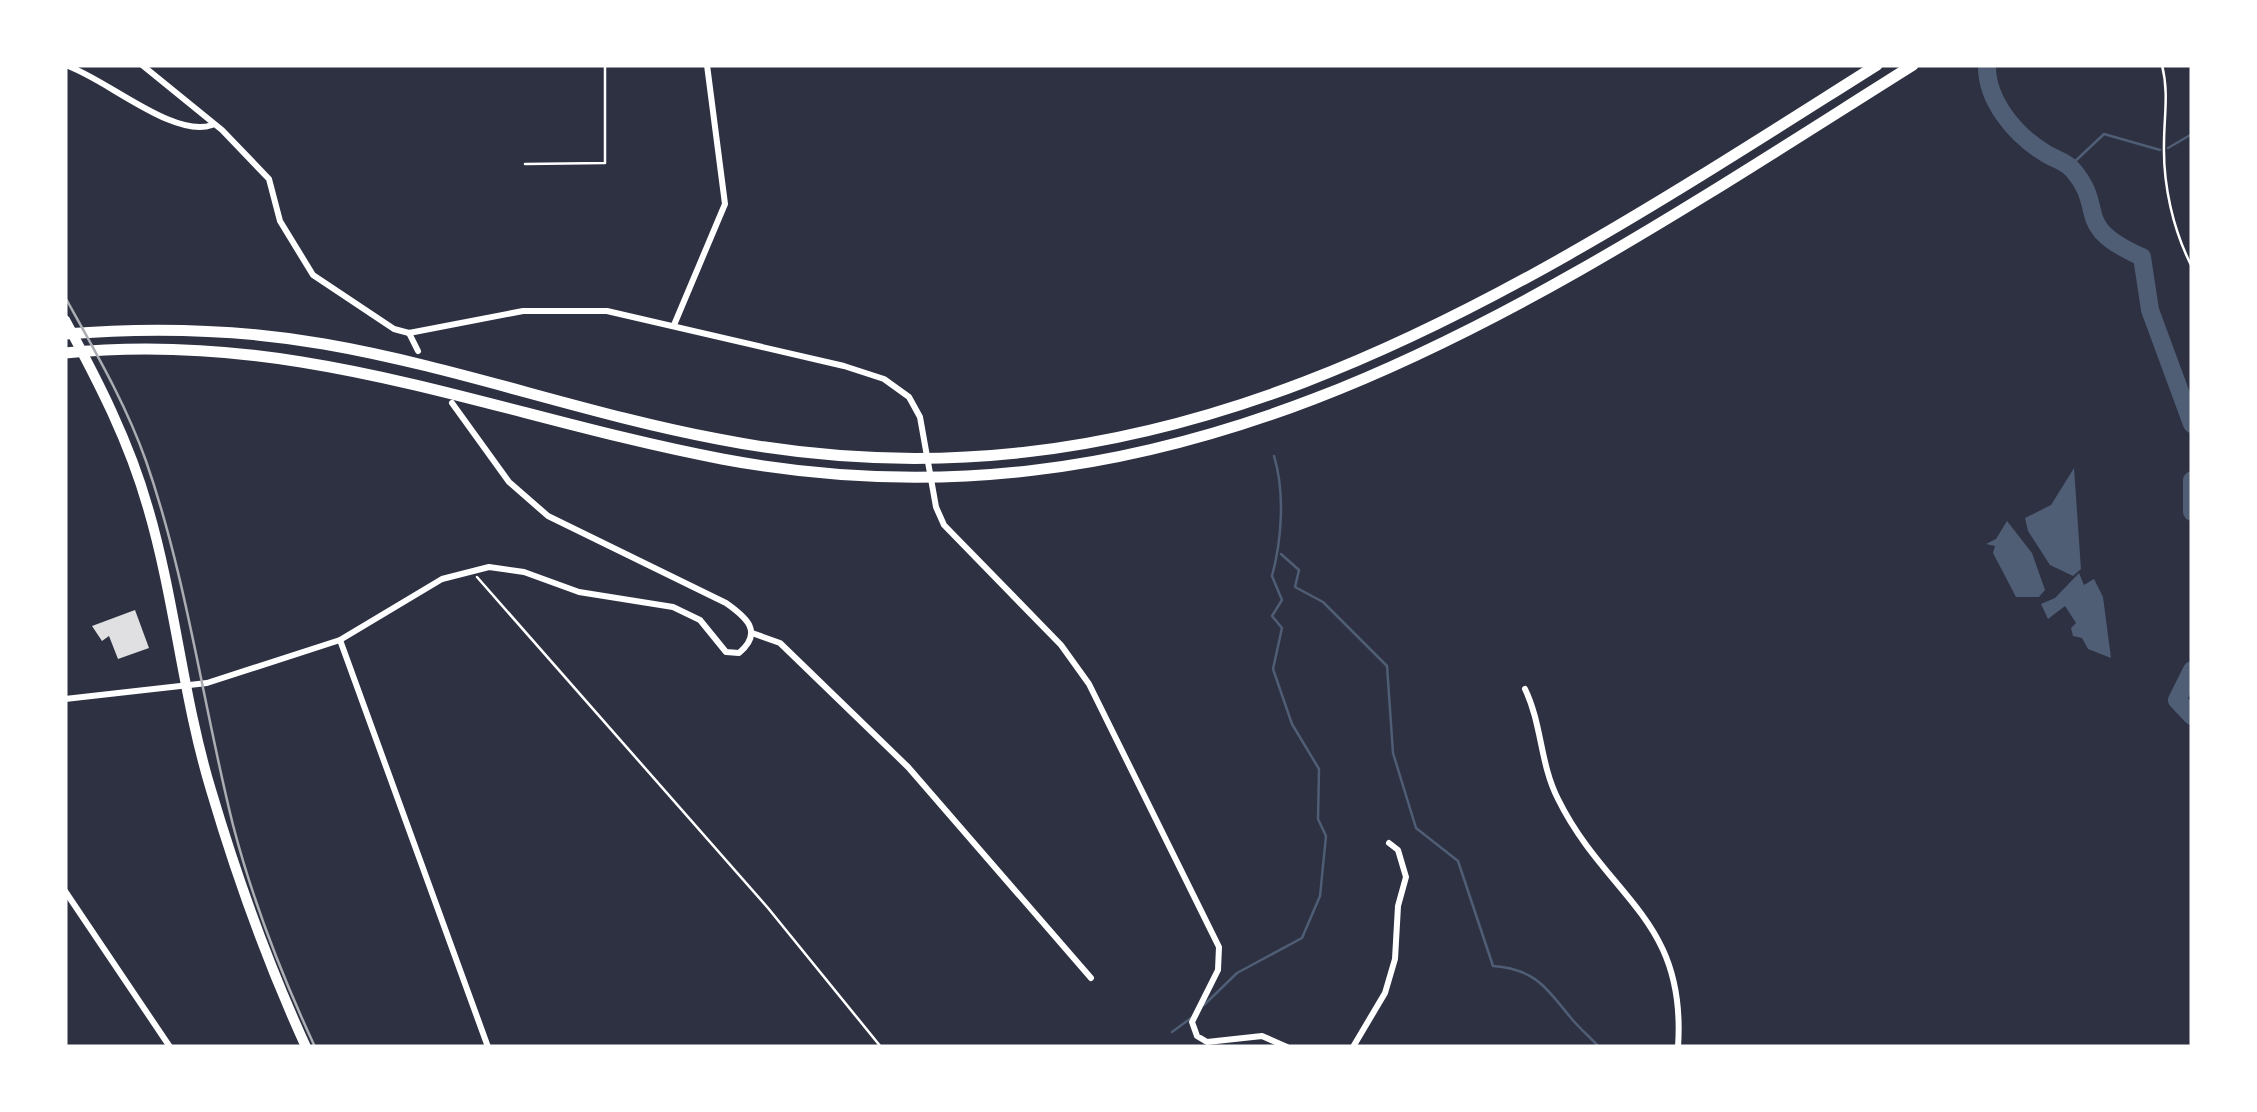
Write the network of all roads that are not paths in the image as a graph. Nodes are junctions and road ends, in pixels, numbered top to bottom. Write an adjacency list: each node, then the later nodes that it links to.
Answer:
1 (142, 65): 7 (street)
2 (605, 65): 8 (lane)
3 (707, 65): 10 (street)
4 (1876, 65): 12 (highway)
5 (1912, 65): 14 (highway)
6 (65, 66): 7 (street)
7 (212, 124): 11 (street)
8 (525, 164)
9 (65, 320): 18 (main road)
10 (674, 325): 11 (street); 27 (street)
11 (409, 333): 13 (street)
12 (65, 334)
13 (418, 351)
14 (65, 353)
15 (452, 403): 16 (street)
16 (752, 633): 17 (street); 23 (street)
17 (340, 640): 18 (street); 26 (street)
18 (187, 686): 20 (street); 25 (main road)
19 (1525, 689): 29 (street)
20 (65, 699)
21 (1389, 843): 28 (street)
22 (65, 891): 24 (street)
23 (1091, 978)
24 (167, 1046)
25 (306, 1047)
26 (488, 1047)
27 (1286, 1047)
28 (1353, 1047)
29 (1678, 1047)

